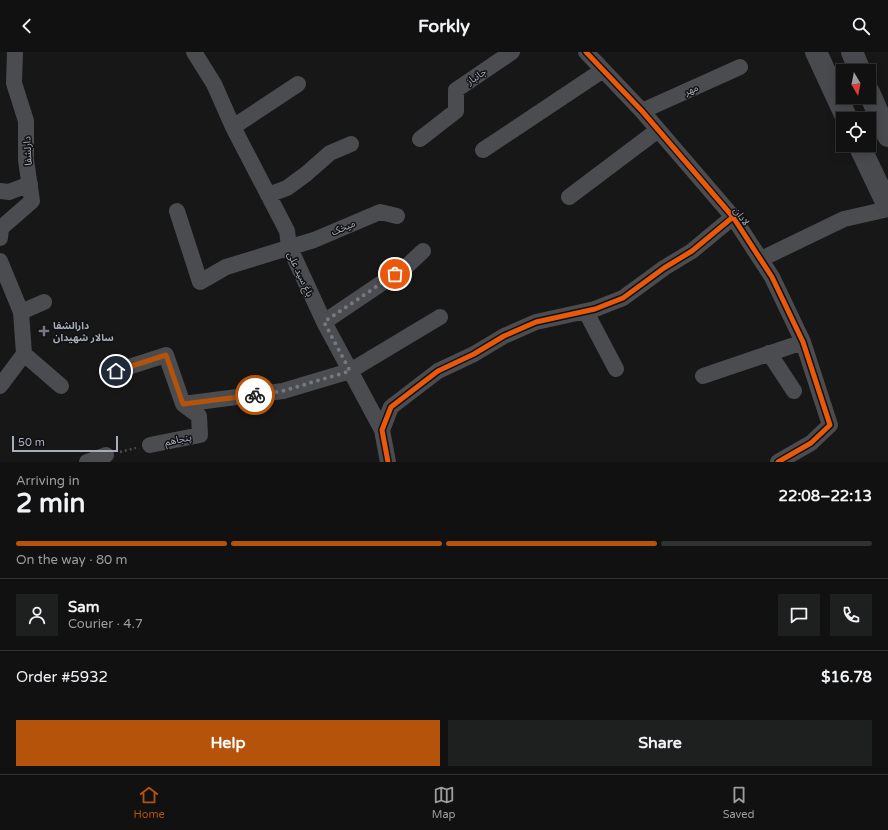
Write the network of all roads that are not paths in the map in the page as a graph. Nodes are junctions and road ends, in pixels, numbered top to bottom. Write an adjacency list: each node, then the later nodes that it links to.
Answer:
1 (15, 52): 21 (street, دارلشفا)
2 (194, 52): 14 (street, باغ سید علی)
3 (512, 52): 17 (street, جانباز)
4 (586, 52): 9 (street, لادان)
5 (816, 52): 13 (main road)
6 (852, 52): 7 (main road)
7 (857, 64)
8 (740, 67): 12 (street, مهر)
9 (603, 70): 12 (street, لادان); 19 (street)
10 (298, 84): 14 (street)
11 (874, 104): 16 (main road)
12 (642, 111): 15 (street, لادان)
13 (844, 112)
14 (233, 127): 23 (street, باغ سید علی)
15 (658, 130): 24 (street); 28 (street, لادان)
16 (888, 136)
17 (420, 139)
18 (351, 144): 23 (street)
19 (483, 150)
20 (862, 152): 25 (main road)
21 (30, 184): 22 (street); 29 (street, دارلشفا)
22 (0, 191)
23 (268, 195): 30 (street, باغ سید علی)
24 (569, 197)
25 (888, 208): 32 (street)
26 (177, 211): 30 (street, میخک)
27 (398, 216): 30 (street, میخک)
28 (733, 217): 32 (street, لادان); 36 (street)
29 (0, 238)
30 (288, 246): 38 (street, باغ سید علی)
31 (423, 251): 38 (street)
32 (760, 259): 39 (street, لادان)
33 (1, 266): 35 (street)
34 (44, 302): 35 (street)
35 (21, 312): 41 (street)
36 (586, 312): 42 (street); 50 (street)
37 (440, 317): 44 (street)
38 (324, 322): 44 (street, باغ سید علی)
39 (803, 342): 40 (street); 55 (street, لادان)
40 (769, 353): 45 (street); 48 (street)
41 (24, 354): 46 (street); 47 (street)
42 (616, 369)
43 (116, 371): 49 (street)
44 (350, 371): 49 (street); 50 (street, باغ سید علی)
45 (703, 376)
46 (0, 386)
47 (61, 386)
48 (794, 391)
49 (183, 404): 51 (street, پنجاهم)
50 (382, 430): 54 (street)
51 (150, 445)
52 (106, 455): 53 (street)
53 (87, 462)
54 (388, 462)
55 (778, 462)

